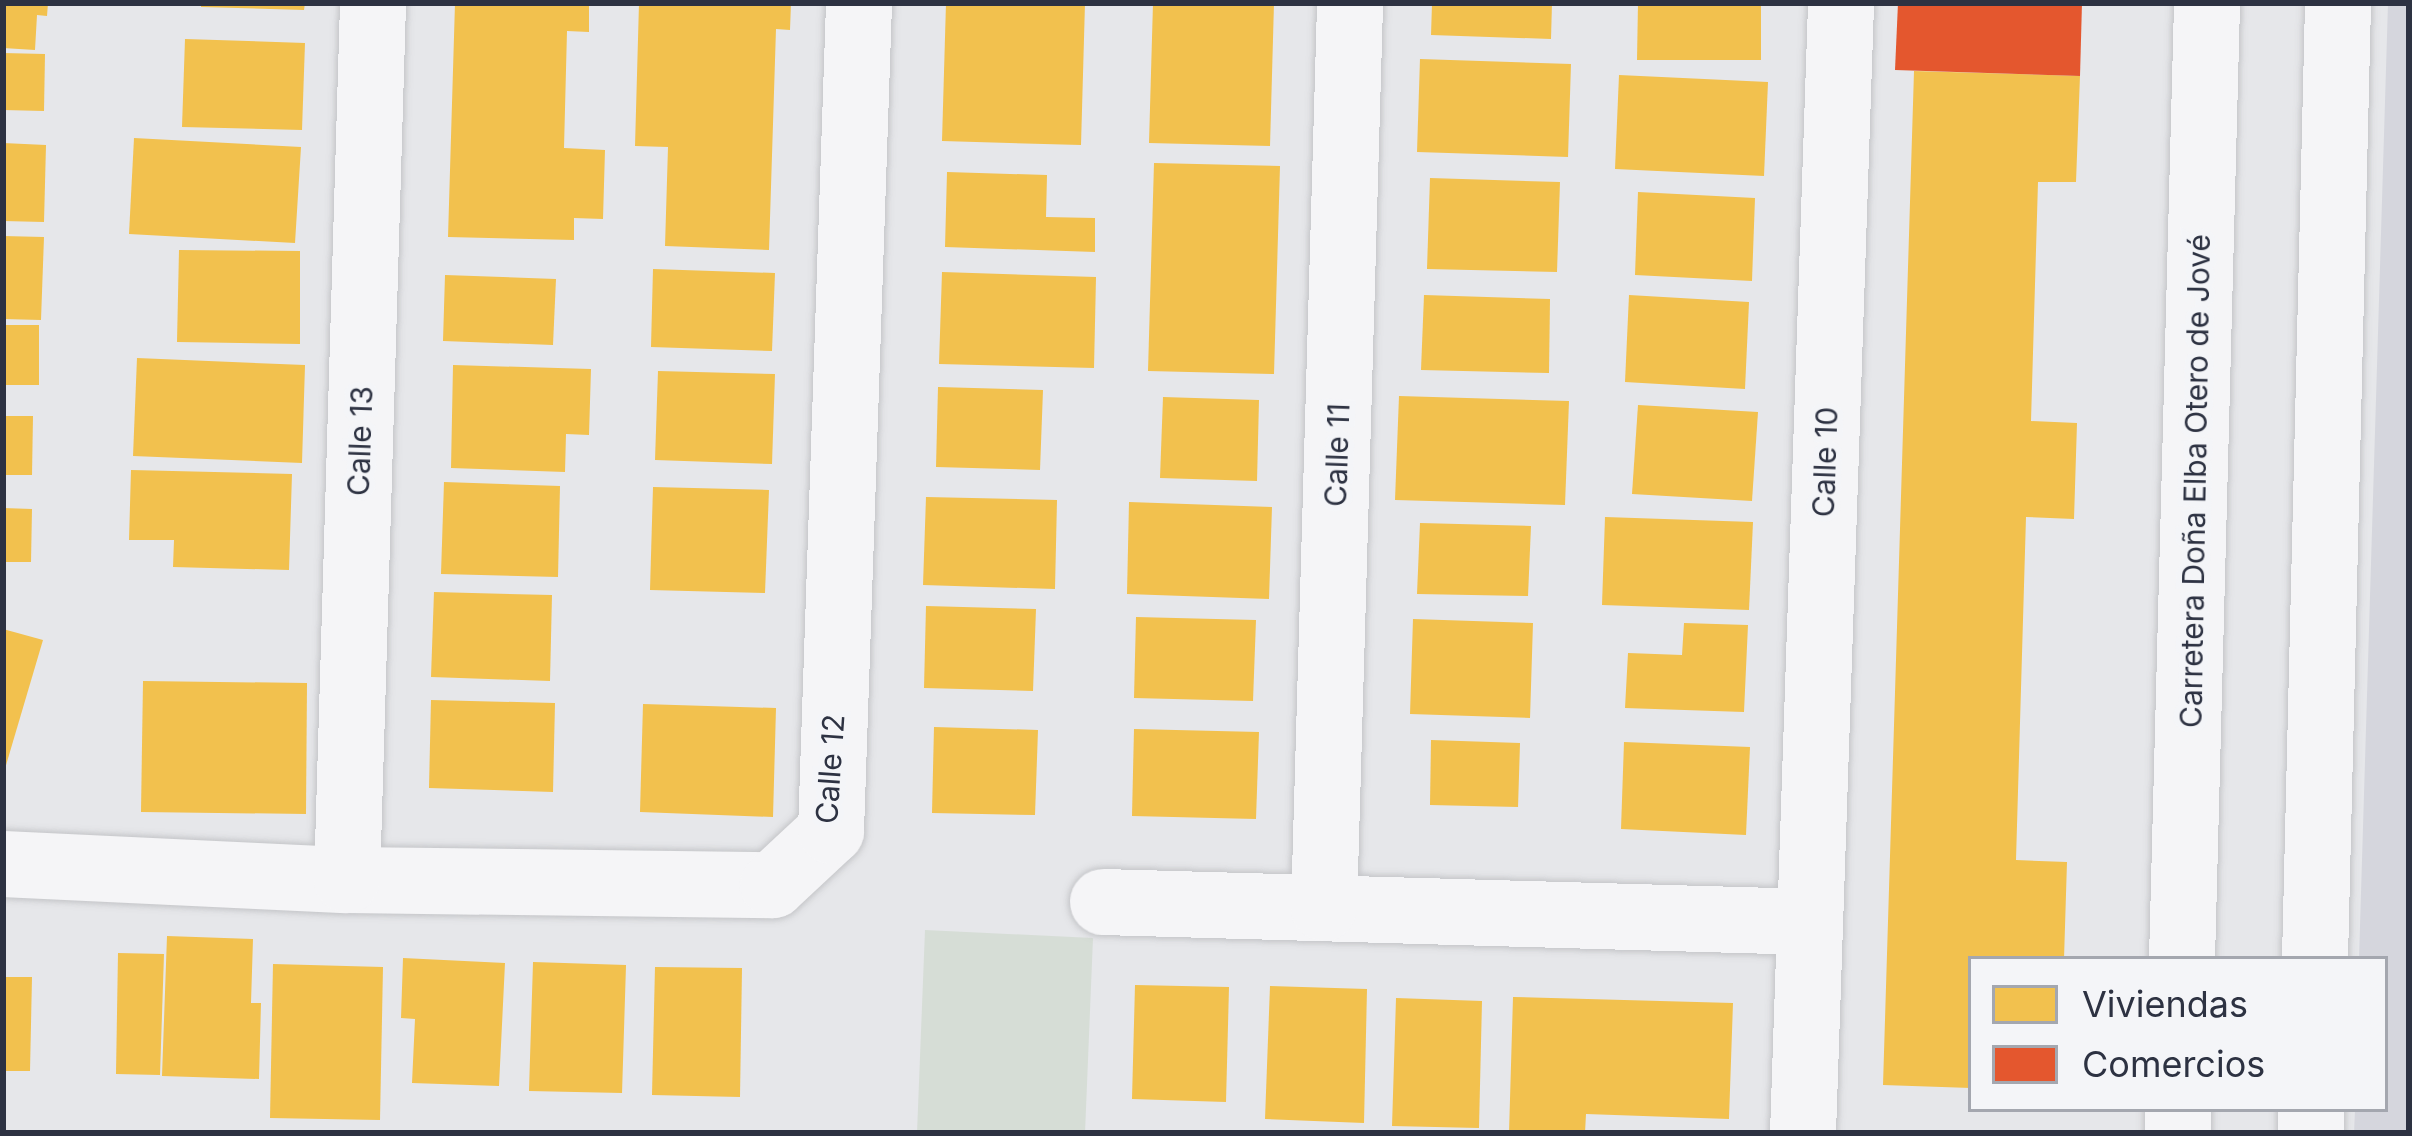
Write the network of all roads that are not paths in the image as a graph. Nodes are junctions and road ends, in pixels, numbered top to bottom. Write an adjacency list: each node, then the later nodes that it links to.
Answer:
1 (373, 3): 8 (street, Calle 13)
2 (859, 3): 8 (street, Calle 12)
3 (1350, 3): 10 (street, Calle 11)
4 (1841, 3): 11 (street, Calle 10)
5 (2207, 3): 12 (street, Carretera Doña Elba Otero de Jové)
6 (2338, 3): 13 (street)
7 (3, 864): 8 (street, Calle 12)
8 (347, 880)
9 (1103, 902): 10 (street)
10 (1324, 908): 11 (street)
11 (1809, 922): 14 (street, Calle 10)
12 (2182, 956)
13 (2315, 956)
14 (1803, 1133)

